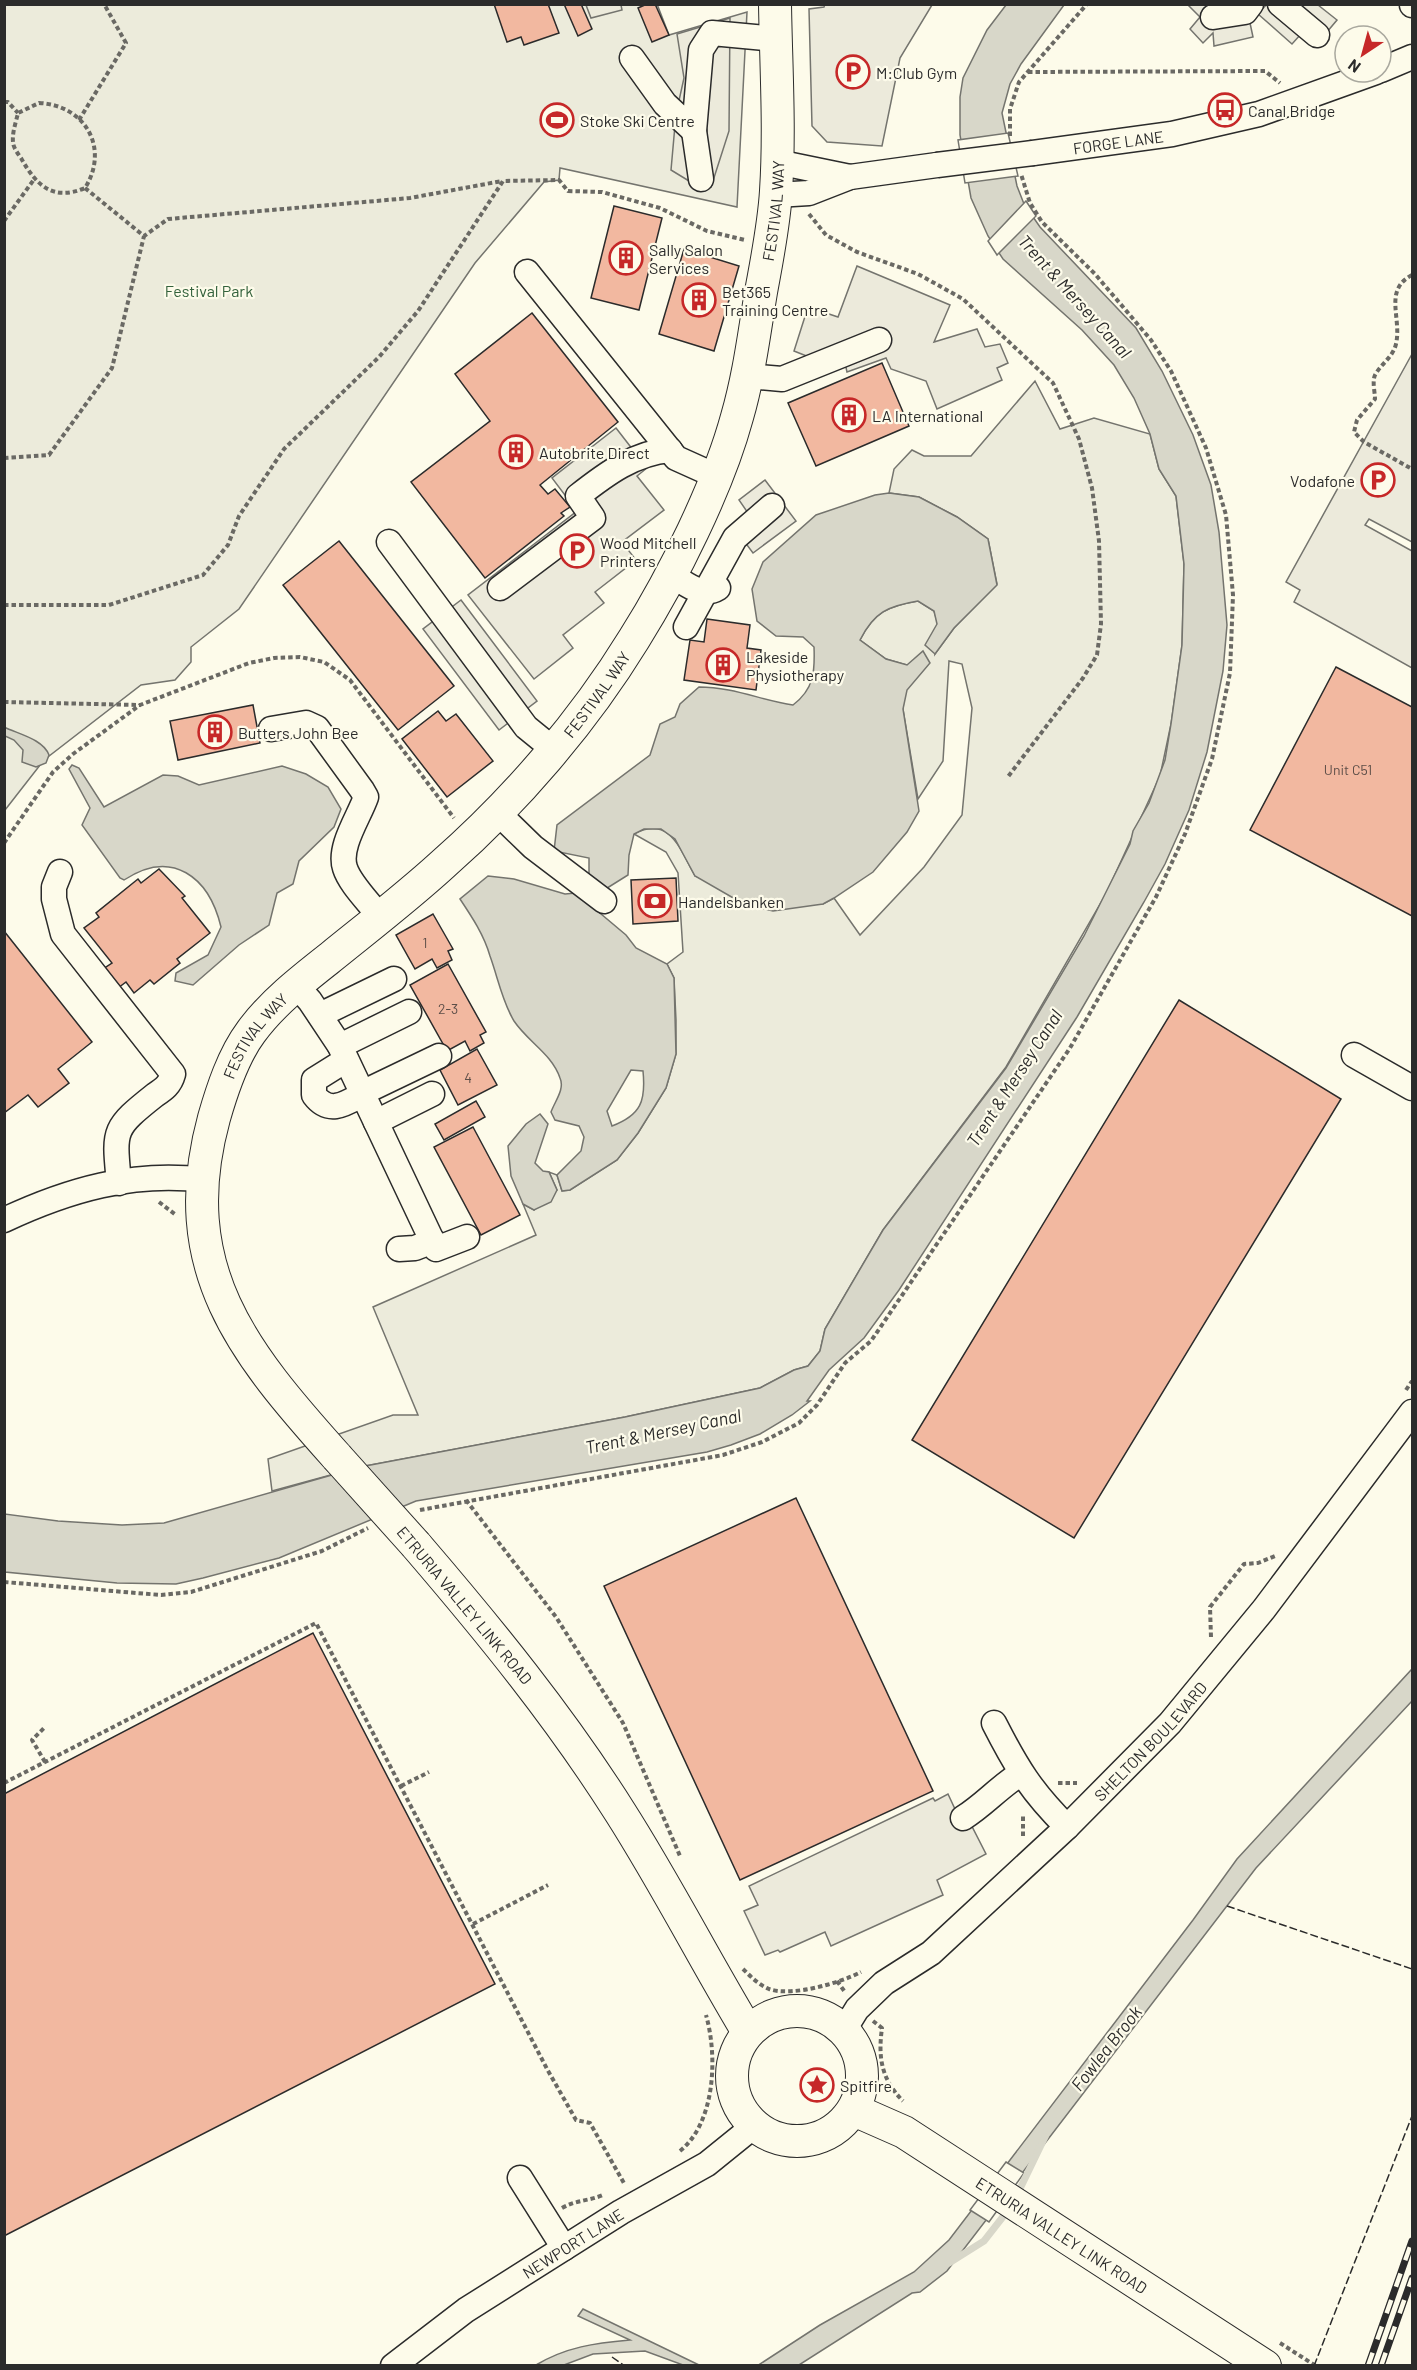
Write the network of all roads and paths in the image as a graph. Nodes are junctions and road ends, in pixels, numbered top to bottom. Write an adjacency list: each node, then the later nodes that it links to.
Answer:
1 (104, 4): 17 (path)
2 (775, 4): 8 (main road, FESTIVAL WAY)
3 (1087, 4): 12 (path)
4 (1251, 4): 6 (street)
5 (1280, 4): 7 (street)
6 (1213, 17)
7 (1317, 35)
8 (776, 39): 18 (street); 20 (main road, FESTIVAL WAY)
9 (1413, 57): 11 (street)
10 (632, 58): 18 (street)
11 (1393, 65)
12 (1027, 72): 14 (path); 19 (path)
13 (1343, 84): 21 (street, FORGE LANE)
14 (1289, 86)
15 (4, 102): 16 (path)
16 (18, 114): 17 (path); 23 (path)
17 (79, 120): 26 (path)
18 (694, 131): 24 (street)
19 (1010, 137)
20 (777, 162): 22 (street, FORGE LANE); 27 (main road, FESTIVAL WAY)
21 (1027, 162): 22 (street, FORGE LANE, bridge); 76 (path)
22 (850, 177): 27 (street, FORGE LANE)
23 (34, 178): 26 (path); 29 (path)
24 (701, 179)
25 (503, 181): 30 (path); 31 (path); 45 (path)
26 (86, 188): 30 (path)
27 (776, 195): 35 (main road, FESTIVAL WAY)
28 (808, 213): 50 (path)
29 (4, 221)
30 (144, 236): 37 (path)
31 (753, 242)
32 (527, 272): 36 (street)
33 (1413, 275): 38 (path)
34 (879, 340): 35 (street)
35 (747, 376): 39 (main road, FESTIVAL WAY)
36 (670, 450): 39 (street); 43 (street)
37 (4, 458)
38 (1413, 469)
39 (716, 476): 42 (main road, FESTIVAL WAY)
40 (772, 506): 44 (street)
41 (389, 542): 49 (street)
42 (671, 574): 44 (street); 49 (main road, FESTIVAL WAY)
43 (500, 588)
44 (712, 590): 46 (street)
45 (4, 605)
46 (686, 627)
47 (140, 705): 52 (path)
48 (271, 729): 55 (street)
49 (553, 748): 51 (main road, FESTIVAL WAY)
50 (1007, 778)
51 (497, 812): 54 (street); 55 (main road, FESTIVAL WAY)
52 (4, 843)
53 (60, 872): 68 (street)
54 (604, 901)
55 (380, 917): 57 (main road, FESTIVAL WAY)
56 (394, 979): 59 (street)
57 (296, 985): 59 (street); 67 (main road, FESTIVAL WAY)
58 (409, 1012): 60 (street)
59 (320, 1016): 60 (street)
60 (343, 1053): 64 (street); 64 (street)
61 (1354, 1055): 63 (street)
62 (439, 1056): 64 (street)
63 (1413, 1088)
64 (362, 1094): 66 (street)
65 (432, 1094): 66 (street)
66 (376, 1122): 73 (street)
67 (204, 1180): 68 (street); 101 (main road, ETRURIA VALLEY LINK ROAD, bridge)
68 (119, 1183): 70 (street)
69 (152, 1199): 71 (path)
70 (4, 1220)
71 (180, 1221)
72 (467, 1237): 73 (street)
73 (433, 1241): 74 (street)
74 (399, 1249)
75 (1413, 1412): 92 (street, SHELTON BOULEVARD)
76 (466, 1500): 77 (path); 93 (path)
77 (411, 1512)
78 (372, 1526): 80 (path)
79 (1244, 1564): 81 (path)
80 (4, 1582)
81 (1209, 1641)
82 (994, 1723): 86 (street)
83 (45, 1727): 84 (path)
84 (45, 1762): 89 (path); 90 (path)
85 (429, 1772): 90 (path)
86 (1020, 1773): 91 (street); 92 (street)
87 (1086, 1779): 88 (path)
88 (1053, 1781)
89 (4, 1783)
90 (401, 1786): 95 (path)
91 (963, 1818)
92 (1067, 1827): 100 (street, SHELTON BOULEVARD)
93 (680, 1866)
94 (548, 1885): 95 (path)
95 (472, 1924): 108 (path)
96 (837, 1981): 97 (path)
97 (759, 1983)
98 (702, 2004): 105 (path)
99 (882, 2028): 103 (path)
100 (844, 2030): 101 (main road); 102 (main road)
101 (748, 2032): 104 (main road)
102 (854, 2110): 103 (main road, ETRURIA VALLEY LINK ROAD); 104 (main road)
103 (906, 2120): 112 (main road, ETRURIA VALLEY LINK ROAD)
104 (754, 2126): 110 (street, NEWPORT LANE)
105 (678, 2153)
106 (520, 2178): 110 (street)
107 (634, 2180): 108 (path)
108 (625, 2185): 109 (path)
109 (574, 2201)
110 (564, 2248): 111 (street, NEWPORT LANE)
111 (393, 2366)
112 (1265, 2366)

